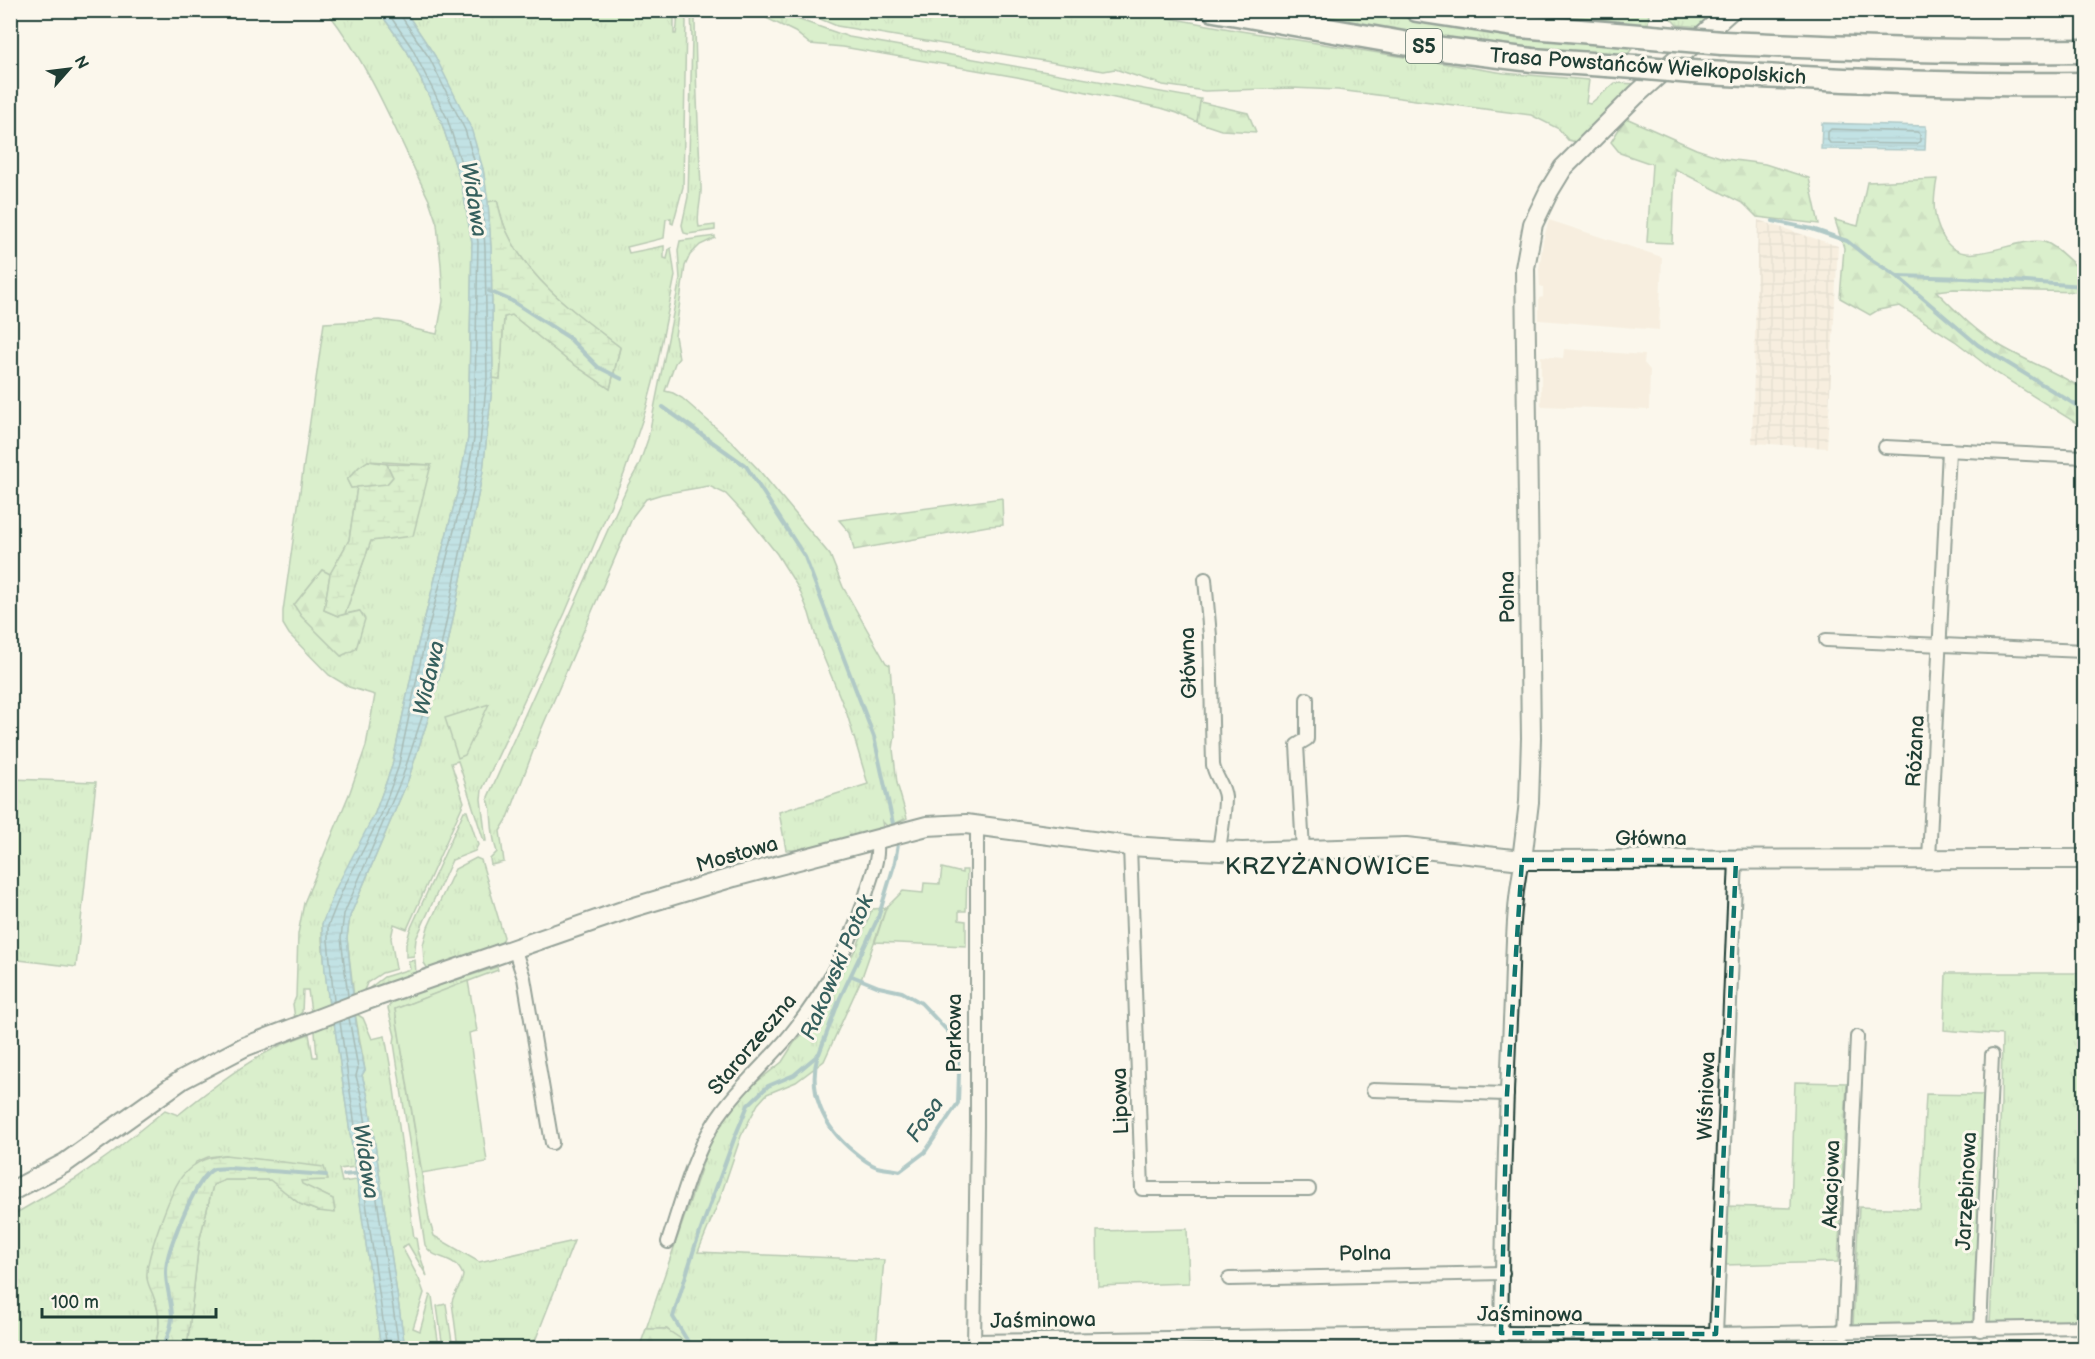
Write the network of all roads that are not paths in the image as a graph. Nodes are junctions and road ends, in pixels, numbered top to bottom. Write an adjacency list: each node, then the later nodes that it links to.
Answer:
1 (1214, 10): 5 (highway, Trasa Powstańców Wielkopolskich / S5, bridge)
2 (1417, 10): 4 (highway, Trasa Powstańców Wielkopolskich / S5, bridge)
3 (1731, 10): 21 (street, Polna)
4 (2085, 51)
5 (2085, 84)
6 (1885, 447): 7 (street)
7 (1949, 450): 8 (street); 11 (street, Różana)
8 (2085, 457)
9 (1205, 579): 18 (street, Główna)
10 (1826, 640): 11 (street)
11 (1940, 645): 12 (street); 19 (street, Różana)
12 (2085, 651)
13 (1307, 699): 17 (street)
14 (976, 826): 15 (street, Mostowa); 16 (street, Główna); 39 (street, Parkowa)
15 (882, 838): 23 (street, Mostowa); 31 (street, Starorzeczna)
16 (1130, 846): 18 (street, Główna); 29 (street, Lipowa)
17 (1304, 850): 18 (street, Główna); 21 (street, Główna)
18 (1219, 851)
19 (1929, 859): 20 (street, Główna); 22 (street, Główna)
20 (2085, 859)
21 (1522, 860): 22 (street, Główna); 27 (street, Polna)
22 (1736, 860): 38 (street, Wiśniowa)
23 (514, 948): 28 (street); 30 (street, Mostowa)
24 (1857, 1037): 36 (street, Akacjowa)
25 (1992, 1055): 35 (street, Jarzębinowa)
26 (1373, 1090): 27 (street)
27 (1507, 1094): 32 (street, Polna)
28 (552, 1143)
29 (1309, 1189)
30 (10, 1192)
31 (668, 1242)
32 (1503, 1273): 33 (street, Polna); 37 (street, Polna)
33 (1229, 1279)
34 (2085, 1327): 35 (street, Jaśminowa)
35 (1980, 1329): 36 (street, Jaśminowa)
36 (1844, 1332): 38 (street, Jaśminowa)
37 (1501, 1333): 38 (street, Jaśminowa); 39 (street, Jaśminowa); 40 (street, Polna)
38 (1716, 1334)
39 (974, 1345)
40 (1501, 1348)

